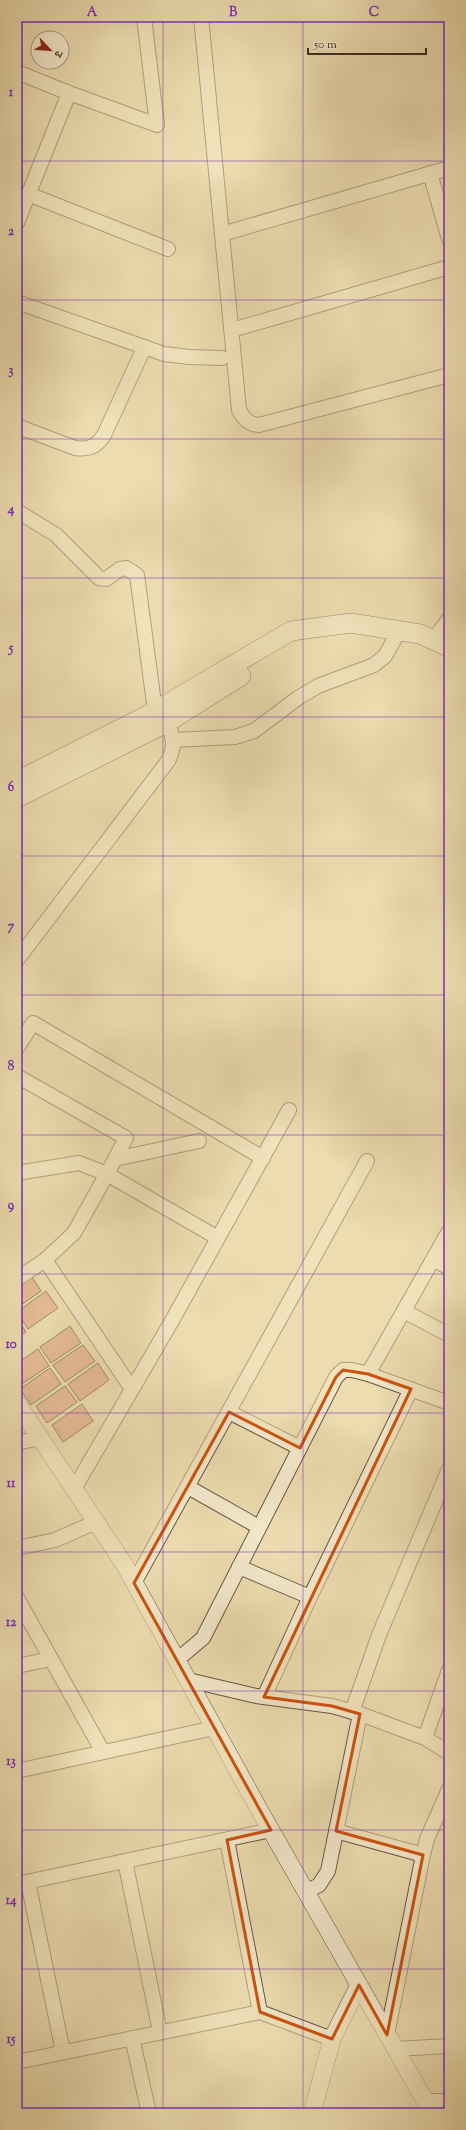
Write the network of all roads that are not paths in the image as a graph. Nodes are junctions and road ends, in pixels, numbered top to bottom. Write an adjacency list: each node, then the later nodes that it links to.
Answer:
1 (144, 17): 4 (street)
2 (201, 17): 9 (street)
3 (17, 72): 4 (street)
4 (69, 93): 7 (street)
5 (449, 168): 6 (street)
6 (430, 173): 9 (street); 10 (street)
7 (28, 194): 8 (street); 11 (street)
8 (17, 223)
9 (222, 234): 14 (street)
10 (449, 238)
11 (168, 249)
12 (449, 267): 14 (street)
13 (17, 302): 15 (street)
14 (232, 330): 17 (street)
15 (144, 348): 16 (street); 18 (street)
16 (222, 358)
17 (449, 375)
18 (17, 426)
19 (17, 511): 23 (street)
20 (449, 619): 22 (street)
21 (398, 631): 22 (main road); 23 (main road); 23 (street)
22 (441, 644)
23 (165, 724): 24 (main road); 25 (main road); 26 (street)
24 (17, 781)
25 (17, 798)
26 (17, 960)
27 (17, 1048): 31 (street)
28 (17, 1076): 32 (street)
29 (289, 1110): 31 (street)
30 (199, 1141): 32 (street)
31 (263, 1158): 37 (street)
32 (115, 1159): 35 (street)
33 (367, 1161): 49 (street)
34 (17, 1173): 35 (street)
35 (107, 1174): 37 (street); 39 (street)
36 (449, 1231): 38 (street)
37 (218, 1238): 45 (street)
38 (434, 1259): 40 (street); 42 (street)
39 (45, 1260): 41 (street); 45 (street)
40 (449, 1268)
41 (17, 1279)
42 (404, 1312): 43 (street); 44 (street)
43 (449, 1335)
44 (368, 1374): 46 (street); 52 (street)
45 (132, 1389): 55 (street)
46 (411, 1389): 48 (street); 61 (street)
47 (17, 1403): 50 (street)
48 (449, 1403)
49 (229, 1412): 52 (street); 54 (street)
50 (40, 1438): 51 (street); 55 (street)
51 (17, 1443)
52 (300, 1448): 57 (street)
53 (449, 1469): 69 (street)
54 (188, 1487): 57 (street); 60 (street)
55 (74, 1489): 56 (street)
56 (96, 1522): 58 (street); 60 (street)
57 (259, 1527): 59 (street)
58 (17, 1548)
59 (239, 1567): 61 (street); 64 (street)
60 (134, 1583): 64 (street)
61 (310, 1597): 68 (street)
62 (17, 1598): 63 (street)
63 (51, 1659): 65 (street); 72 (street)
64 (177, 1660): 67 (street)
65 (17, 1666)
66 (449, 1670): 71 (street)
67 (188, 1680): 68 (street); 70 (street)
68 (264, 1697): 69 (street)
69 (356, 1713): 71 (street); 77 (street)
70 (214, 1728): 72 (street); 76 (street)
71 (425, 1738): 73 (street)
72 (103, 1752): 74 (street)
73 (449, 1753)
74 (17, 1771)
75 (449, 1789): 79 (street)
76 (271, 1830): 78 (street); 82 (street)
77 (336, 1831): 79 (street); 82 (street)
78 (227, 1840): 80 (street); 84 (street)
79 (423, 1855): 88 (street)
80 (125, 1861): 81 (street); 85 (street)
81 (22, 1883): 90 (street)
82 (306, 1892): 83 (street)
83 (359, 1985): 87 (street); 88 (street)
84 (260, 2012): 85 (street); 87 (street)
85 (160, 2032): 86 (street)
86 (132, 2038): 90 (street); 94 (street)
87 (332, 2039): 95 (street)
88 (391, 2042): 89 (street); 93 (street)
89 (449, 2046)
90 (64, 2052): 91 (street)
91 (17, 2062)
92 (449, 2101): 93 (street)
93 (428, 2107)
94 (148, 2113)
95 (312, 2113)

